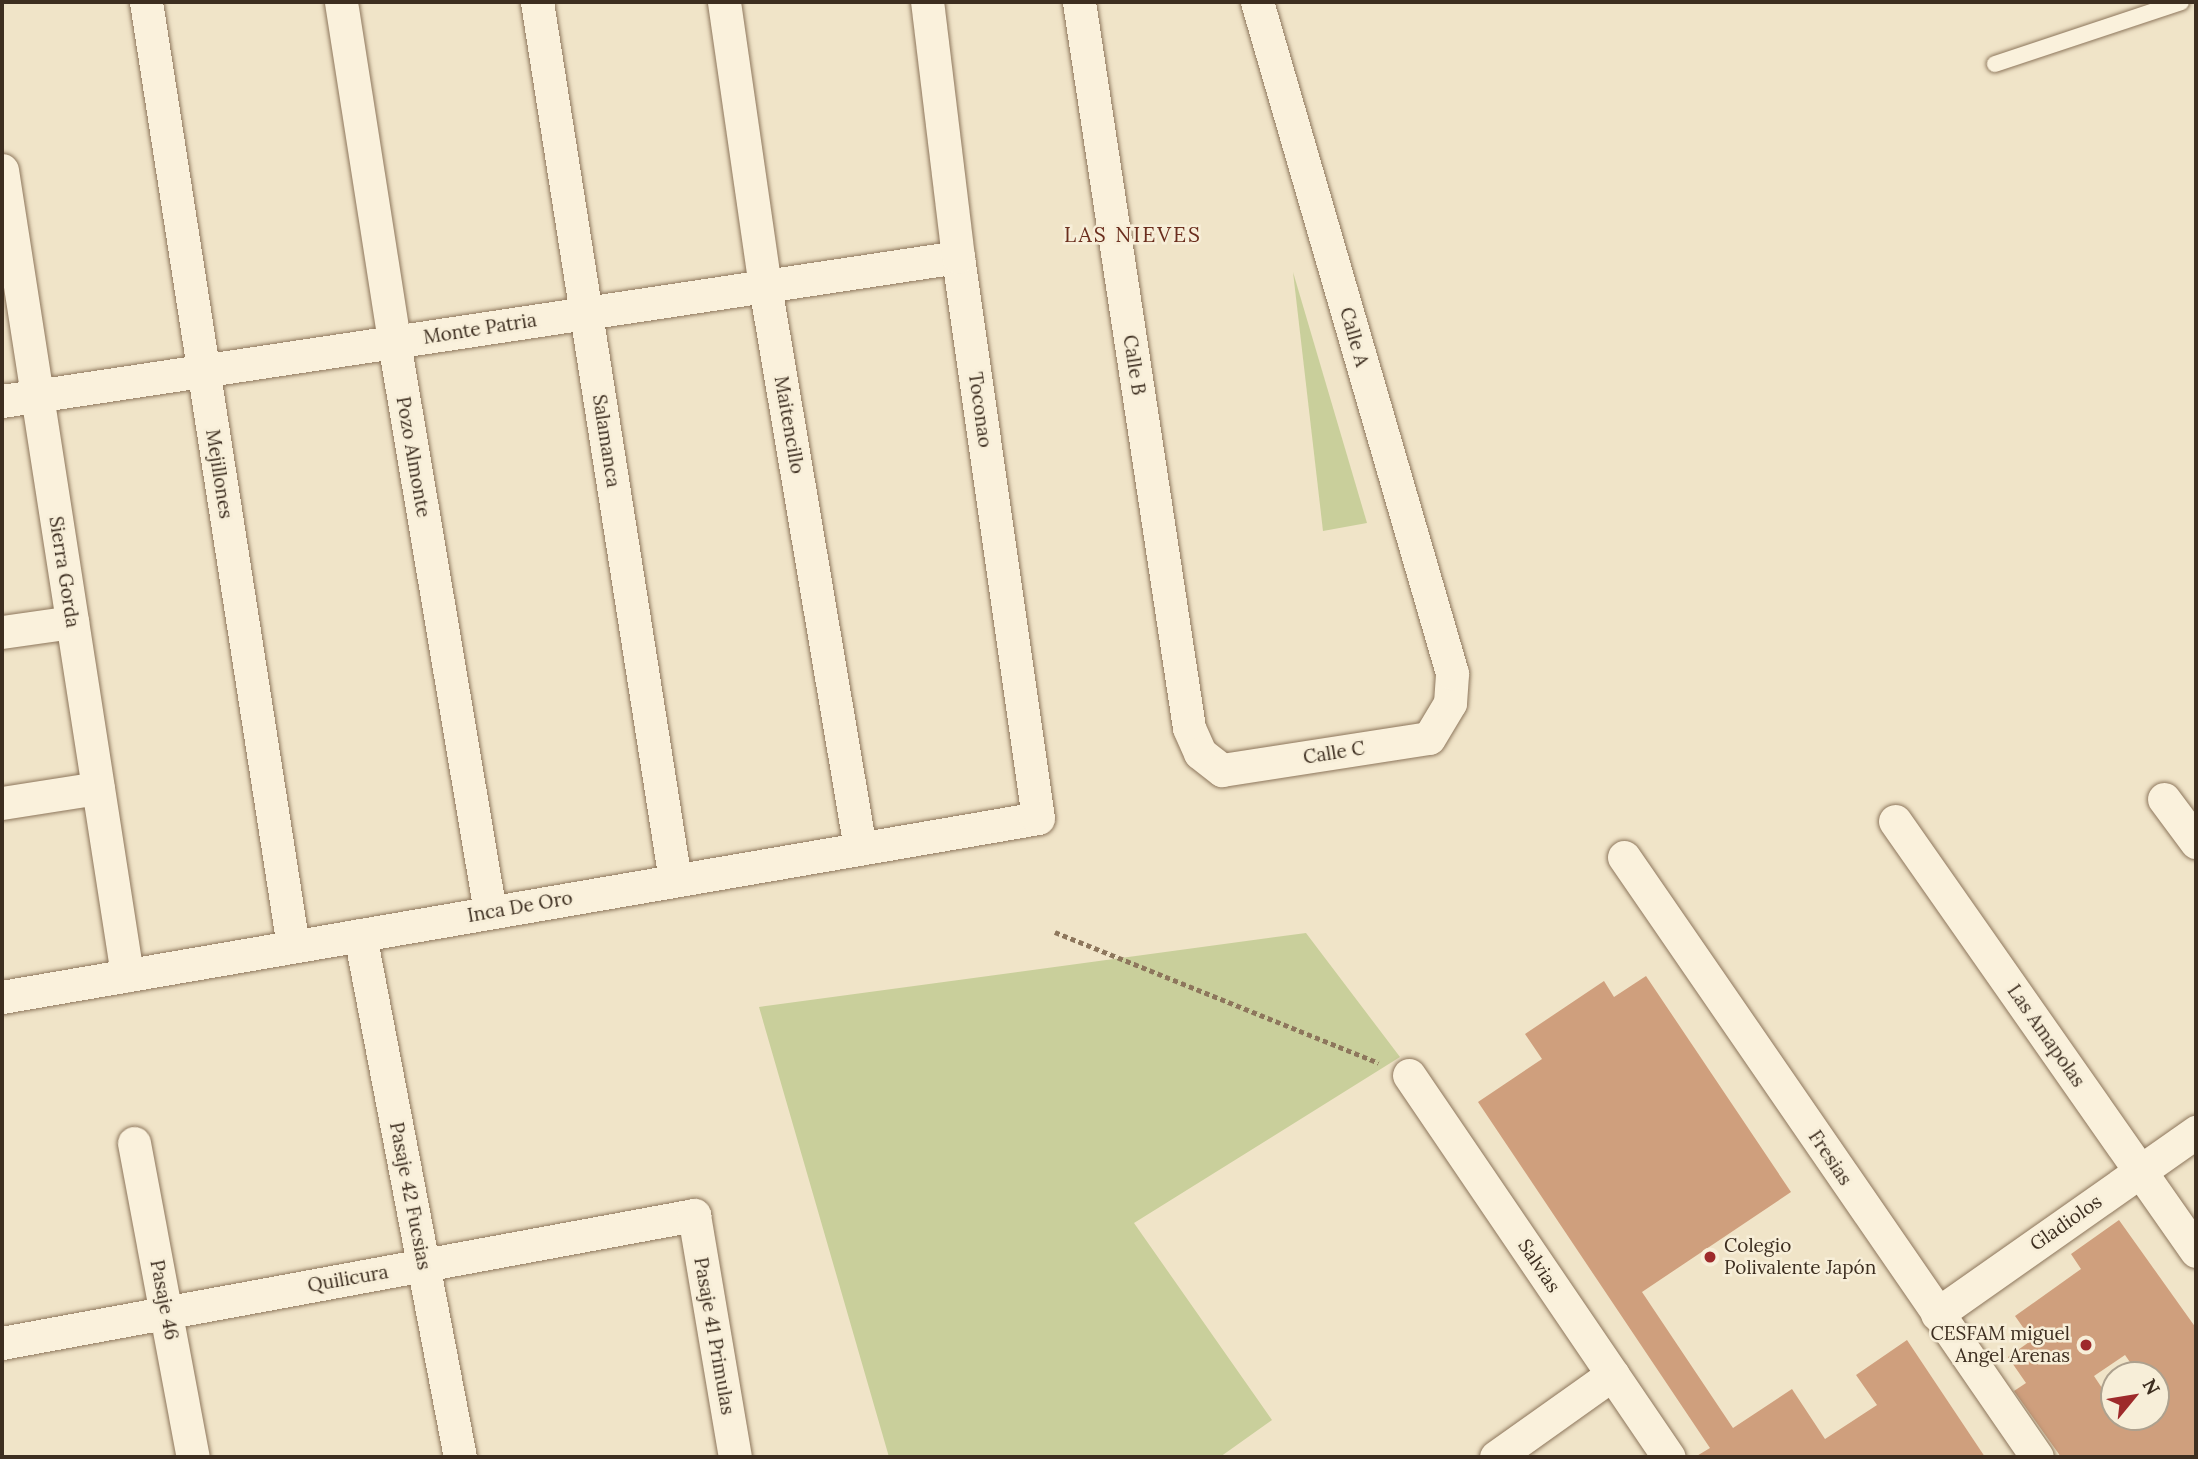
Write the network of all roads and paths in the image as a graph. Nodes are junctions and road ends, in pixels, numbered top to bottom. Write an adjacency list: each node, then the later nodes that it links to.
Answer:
1 (146, 2): 15 (street, Mejillones)
2 (341, 2): 14 (street, Pozo Almonte)
3 (537, 2): 13 (street, Salamanca)
4 (724, 2): 12 (street, Maitencillo)
5 (927, 2): 11 (street, Toconao)
6 (1079, 2): 21 (street, Calle B)
7 (1256, 2): 20 (street, Calle A)
8 (2181, 2): 9 (lane)
9 (1995, 64)
10 (2, 170): 16 (street, Sierra Gorda)
11 (958, 257): 12 (street, Monte Patria); 25 (street, Toconao)
12 (765, 286): 13 (street, Monte Patria); 28 (street, Maitencillo)
13 (585, 313): 14 (street, Monte Patria); 30 (street, Salamanca)
14 (394, 342): 15 (street, Monte Patria); 31 (street, Pozo Almonte)
15 (203, 370): 16 (street, Monte Patria); 34 (street, Mejillones)
16 (37, 396): 17 (street, Monte Patria); 18 (street, Sierra Gorda)
17 (2, 401)
18 (72, 622): 19 (street); 22 (street, Sierra Gorda)
19 (2, 632)
20 (1452, 673): 21 (street, Calle C)
21 (1189, 728)
22 (98, 788): 24 (street); 35 (street, Sierra Gorda)
23 (2164, 799): 27 (street)
24 (2, 803)
25 (1038, 818): 28 (street, Inca De Oro)
26 (1895, 821): 40 (street, Las Amapolas)
27 (2196, 842)
28 (860, 848): 30 (street, Inca De Oro)
29 (1624, 857): 45 (street, Fresias)
30 (675, 880): 31 (street, Inca De Oro)
31 (490, 912): 33 (street, Inca De Oro)
32 (1055, 932): 37 (path)
33 (360, 935): 34 (street, Inca De Oro); 43 (street, Pasaje 42 Fucsias)
34 (293, 946): 35 (street, Inca De Oro)
35 (127, 975): 36 (street, Inca De Oro)
36 (2, 997)
37 (1409, 1074): 47 (street, Salvias)
38 (2196, 1132): 40 (street, Gladiolos)
39 (134, 1143): 44 (street, Pasaje 46)
40 (2140, 1170): 42 (street, Las Amapolas); 45 (street, Gladiolos)
41 (694, 1215): 43 (street, Quilicura); 50 (street, Pasaje 41 Primulas)
42 (2196, 1251)
43 (423, 1266): 44 (street, Quilicura); 49 (street, Pasaje 42 Fucsias)
44 (166, 1313): 46 (street, Quilicura); 48 (street, Pasaje 46)
45 (1937, 1314): 53 (street, Fresias)
46 (2, 1343)
47 (1613, 1374): 51 (street); 52 (street, Salvias)
48 (193, 1457)
49 (460, 1457)
50 (735, 1457)
51 (1496, 1457)
52 (1669, 1457)
53 (2037, 1457)

